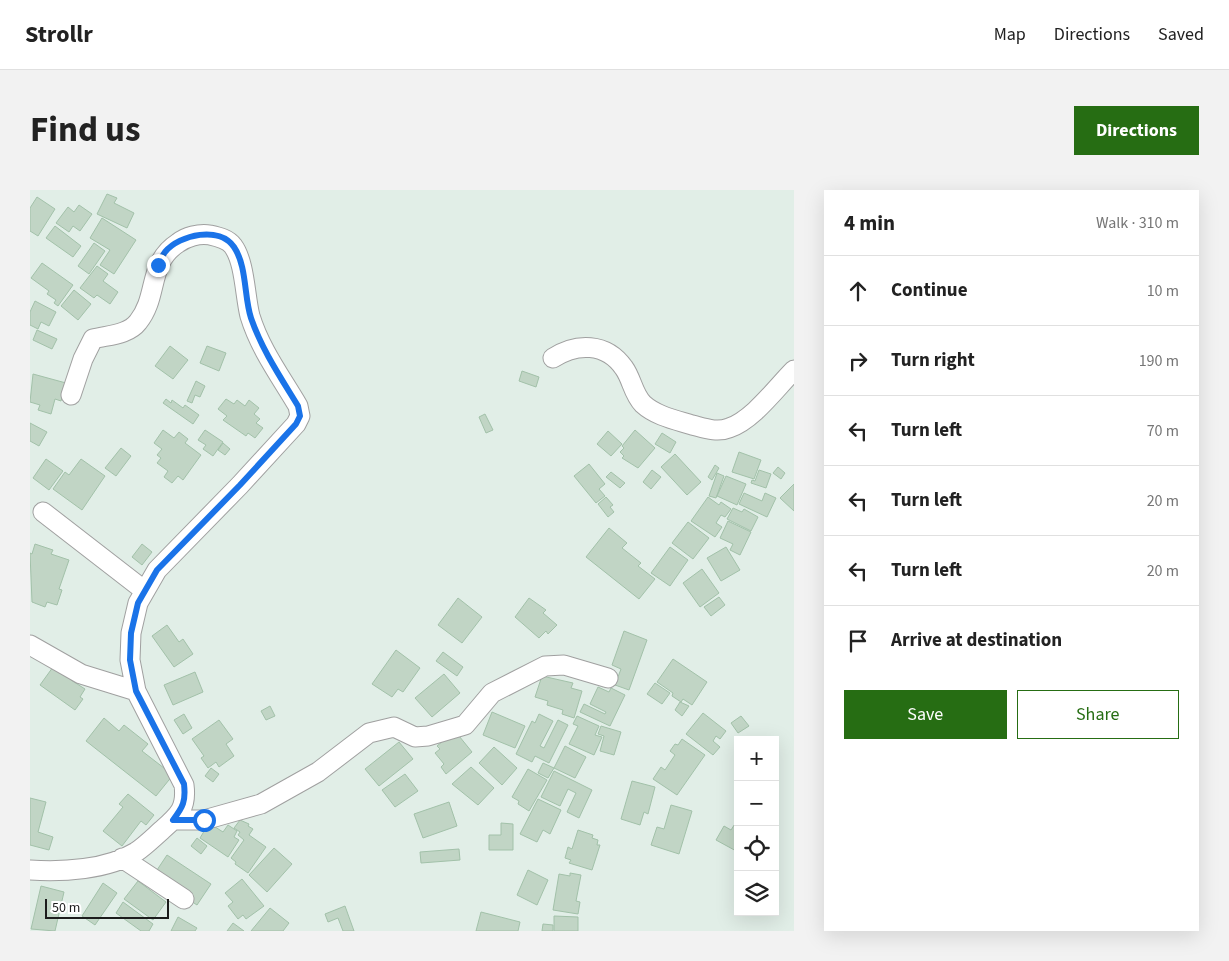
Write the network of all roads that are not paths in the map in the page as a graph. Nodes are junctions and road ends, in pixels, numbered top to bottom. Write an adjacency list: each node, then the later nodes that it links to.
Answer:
1 (554, 358): 2 (street)
2 (794, 370)
3 (70, 395): 5 (street)
4 (43, 512): 5 (street)
5 (145, 591): 8 (street)
6 (30, 645): 8 (street)
7 (608, 678): 9 (street)
8 (136, 691): 9 (street)
9 (173, 820): 10 (street)
10 (122, 858): 11 (street); 12 (street)
11 (30, 870)
12 (184, 899)

